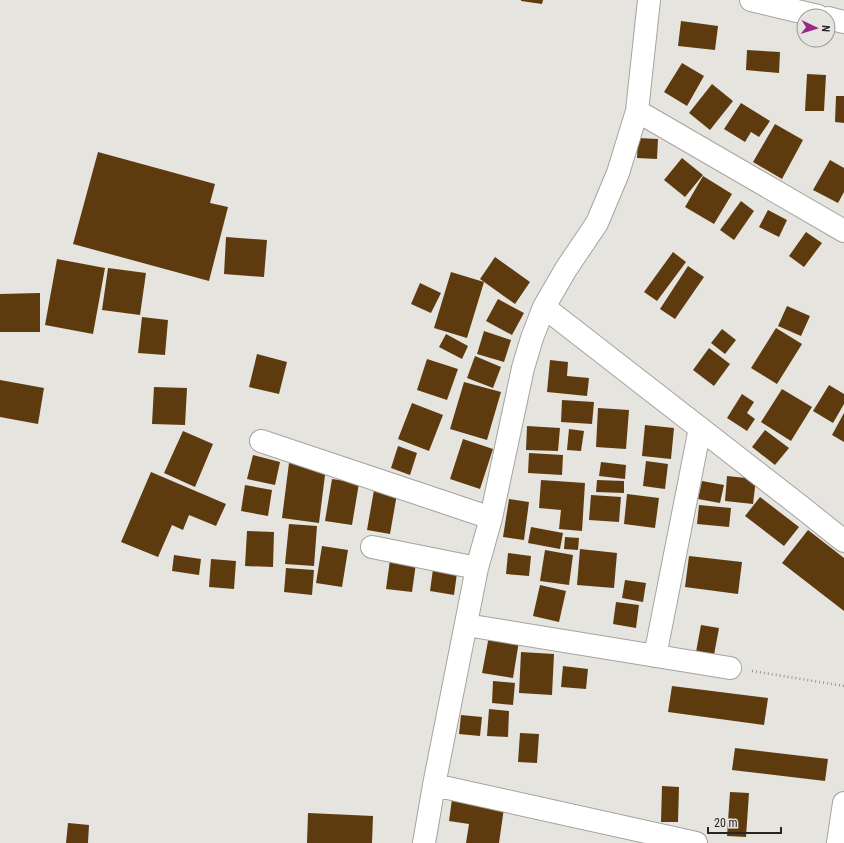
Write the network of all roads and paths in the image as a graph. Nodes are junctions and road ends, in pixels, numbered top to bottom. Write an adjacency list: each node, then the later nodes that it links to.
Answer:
1 (649, 0): 4 (street)
2 (752, 0): 3 (street)
3 (796, 11)
4 (637, 110): 5 (street); 6 (street)
5 (844, 231)
6 (544, 307): 7 (street); 9 (street)
7 (700, 428): 10 (street); 14 (street)
8 (261, 441): 9 (street)
9 (491, 518): 12 (street)
10 (844, 541)
11 (372, 546): 12 (street)
12 (477, 568): 13 (street)
13 (466, 625): 14 (street); 17 (street)
14 (655, 656): 15 (street)
15 (730, 668): 16 (path)
16 (844, 686)
17 (434, 785): 19 (street); 20 (street)
18 (844, 803): 21 (street)
19 (424, 843)
20 (696, 843)
21 (838, 843)

